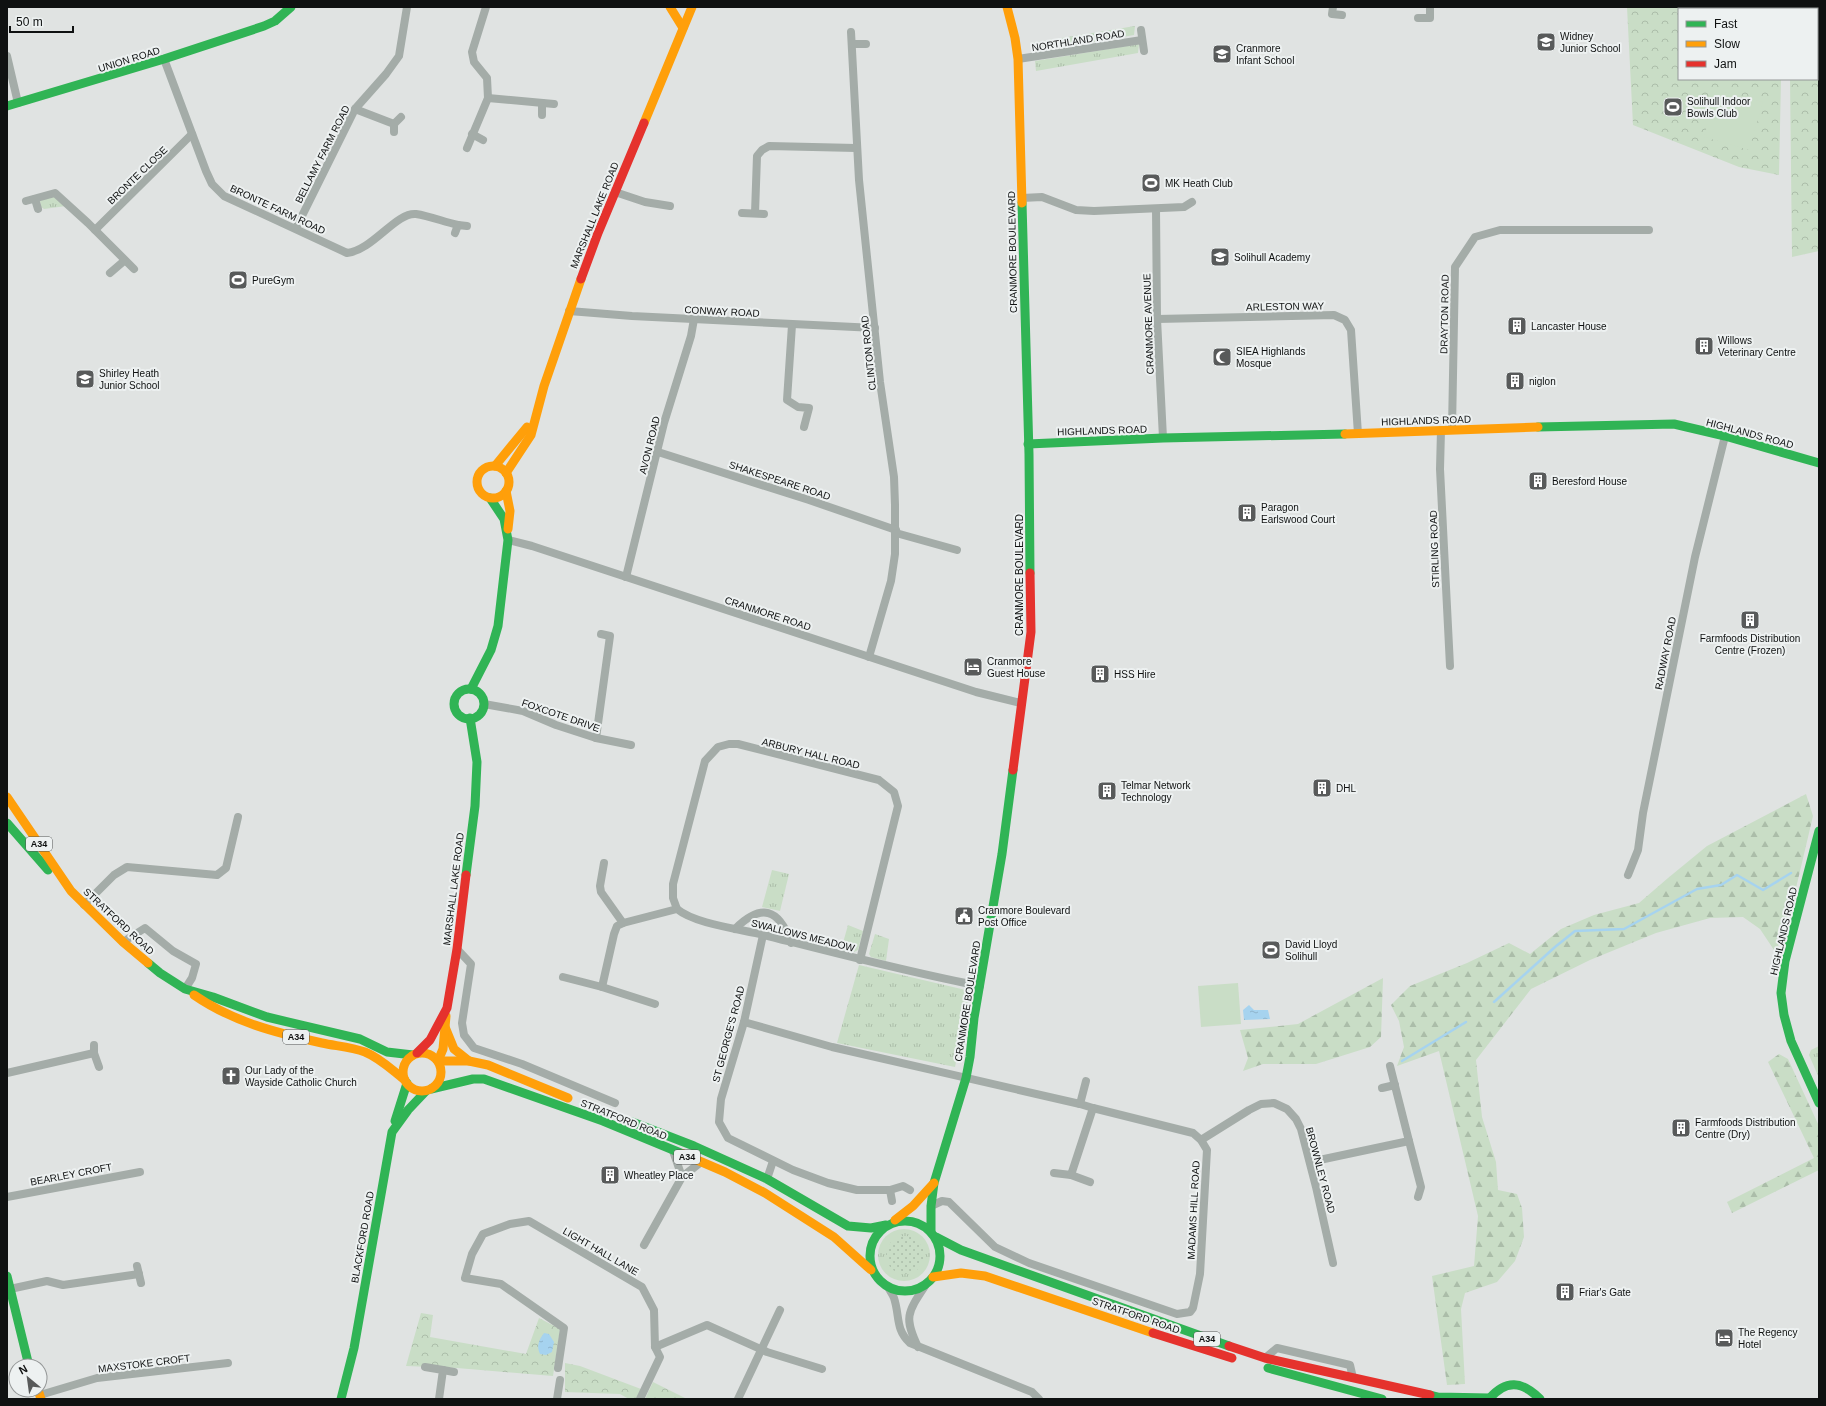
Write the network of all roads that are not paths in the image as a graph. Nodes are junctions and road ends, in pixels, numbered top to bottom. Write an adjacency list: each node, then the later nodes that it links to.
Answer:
1 (281, 7): 12 (main road, UNION ROAD)
2 (291, 7): 12 (main road, UNION ROAD)
3 (407, 7): 28 (street, BELLAMY FARM ROAD)
4 (486, 7): 23 (street)
5 (670, 7): 13 (main road)
6 (692, 7): 13 (main road, MARSHALL LAKE ROAD)
7 (1007, 7): 22 (main road, CRANMORE BOULEVARD)
8 (1332, 7): 10 (street)
9 (1430, 7): 11 (street)
10 (1342, 15)
11 (1418, 18)
12 (256, 28): 21 (main road, UNION ROAD)
13 (683, 28): 36 (main road, MARSHALL LAKE ROAD)
14 (1140, 30): 16 (street)
15 (851, 32): 17 (street, CLINTON ROAD)
16 (1142, 40): 19 (street); 22 (street, NORTHLAND ROAD)
17 (852, 44): 18 (street); 35 (street, CLINTON ROAD)
18 (866, 44)
19 (1144, 51)
20 (7, 56): 24 (street)
21 (164, 59): 24 (main road, UNION ROAD); 31 (street, BRONTE FARM ROAD)
22 (1018, 59): 37 (main road, CRANMORE BOULEVARD)
23 (488, 98): 25 (street); 32 (street)
24 (18, 103): 27 (main road, UNION ROAD)
25 (542, 103): 26 (street); 29 (street)
26 (554, 104)
27 (7, 106)
28 (355, 109): 30 (street); 48 (street, BELLAMY FARM ROAD)
29 (542, 115)
30 (401, 117)
31 (192, 134): 48 (street, BRONTE FARM ROAD); 49 (street, BRONTE CLOSE)
32 (472, 134): 33 (street); 34 (street)
33 (484, 140)
34 (467, 148)
35 (856, 148): 45 (street); 58 (street, CLINTON ROAD)
36 (615, 192): 41 (street); 54 (main road, MARSHALL LAKE ROAD)
37 (1022, 198): 43 (street); 66 (main road, CRANMORE BOULEVARD)
38 (35, 199): 39 (street); 42 (street); 49 (street)
39 (26, 201)
40 (1192, 202): 43 (street)
41 (670, 206)
42 (38, 209)
43 (1156, 209): 56 (street, CRANMORE AVENUE)
44 (742, 213): 45 (street)
45 (755, 213): 46 (street)
46 (764, 214)
47 (467, 226): 48 (street, BRONTE FARM ROAD)
48 (296, 228)
49 (95, 230): 51 (street)
50 (1649, 230): 61 (street, DRAYTON ROAD)
51 (124, 261): 52 (street); 53 (street)
52 (134, 269)
53 (110, 273)
54 (569, 310): 55 (street, CONWAY ROAD); 59 (main road, MARSHALL LAKE ROAD)
55 (694, 319): 57 (street, CONWAY ROAD); 67 (street, AVON ROAD)
56 (1157, 319): 63 (street, ARLESTON WAY); 65 (street, CRANMORE AVENUE)
57 (792, 325): 58 (street, CONWAY ROAD); 60 (street)
58 (875, 328): 73 (street, CLINTON ROAD)
59 (537, 414): 69 (main road, MARSHALL LAKE ROAD); 70 (main road, MARSHALL LAKE ROAD)
60 (804, 426)
61 (1452, 429): 62 (main road, HIGHLANDS ROAD); 64 (main road, HIGHLANDS ROAD)
62 (1441, 430): 63 (main road, HIGHLANDS ROAD); 79 (street, STIRLING ROAD)
63 (1358, 434): 65 (main road, HIGHLANDS ROAD)
64 (1725, 436): 68 (main road, HIGHLANDS ROAD); 91 (street, RADWAY ROAD)
65 (1163, 438): 66 (main road, HIGHLANDS ROAD)
66 (1028, 444): 81 (main road, CRANMORE BOULEVARD)
67 (658, 452): 73 (street, SHAKESPEARE ROAD); 76 (street, AVON ROAD)
68 (1819, 463)
69 (495, 466): 70 (main road); 72 (main road, MARSHALL LAKE ROAD)
70 (506, 472): 71 (main road, MARSHALL LAKE ROAD)
71 (506, 491): 72 (main road); 74 (main road, MARSHALL LAKE ROAD)
72 (490, 498): 74 (main road, MARSHALL LAKE ROAD)
73 (896, 531): 75 (street, SHAKESPEARE ROAD); 78 (street, CLINTON ROAD)
74 (508, 536): 76 (street, CRANMORE ROAD); 80 (main road, MARSHALL LAKE ROAD)
75 (957, 550)
76 (626, 577): 78 (street, CRANMORE ROAD)
77 (601, 634): 84 (street)
78 (869, 657): 81 (street, CRANMORE ROAD)
79 (1450, 666)
80 (471, 689): 82 (main road); 83 (main road)
81 (1021, 703): 103 (main road, CRANMORE BOULEVARD)
82 (484, 704): 83 (main road); 84 (street, FOXCOTE DRIVE)
83 (470, 718): 100 (main road, MARSHALL LAKE ROAD)
84 (596, 738): 85 (street, FOXCOTE DRIVE)
85 (631, 745)
86 (7, 797): 92 (main road, STRATFORD ROAD / A34)
87 (238, 817): 93 (street)
88 (7, 823): 92 (main road, A34)
89 (1819, 831): 124 (main road, HIGHLANDS ROAD)
90 (604, 863): 95 (street)
91 (1628, 875)
92 (71, 891): 93 (main road, STRATFORD ROAD / A34)
93 (84, 905): 98 (main road, STRATFORD ROAD / A34)
94 (677, 909): 95 (street); 96 (street, SWALLOWS MEADOW); 101 (street, ARBURY HALL ROAD)
95 (624, 923): 104 (street)
96 (734, 929): 97 (street, SWALLOWS MEADOW); 99 (street)
97 (763, 935): 99 (street, SWALLOWS MEADOW); 108 (street, ST GEORGE'S ROAD)
98 (123, 942): 105 (main road, STRATFORD ROAD / A34); 105 (street)
99 (791, 943): 101 (street, SWALLOWS MEADOW)
100 (457, 949): 107 (main road, MARSHALL LAKE ROAD); 123 (street)
101 (860, 960): 103 (street, SWALLOWS MEADOW)
102 (563, 977): 104 (street)
103 (980, 986): 116 (main road, CRANMORE BOULEVARD)
104 (602, 987): 106 (street)
105 (186, 989): 110 (main road, STRATFORD ROAD / A34); 117 (main road, STRATFORD ROAD / A34)
106 (655, 1004)
107 (447, 1008): 109 (main road); 110 (main road, MARSHALL LAKE ROAD)
108 (744, 1022): 116 (street); 132 (street, ST GEORGE'S ROAD)
109 (445, 1026): 111 (main road); 112 (main road)
110 (415, 1054): 111 (main road, STRATFORD ROAD / A34); 117 (main road)
111 (438, 1060): 112 (main road, STRATFORD ROAD / A34); 121 (main road)
112 (469, 1061): 122 (main road, STRATFORD ROAD / A34)
113 (1390, 1066): 119 (street)
114 (98, 1067): 115 (street)
115 (7, 1073)
116 (966, 1078): 125 (street); 141 (main road, CRANMORE BOULEVARD)
117 (406, 1081): 121 (main road, STRATFORD ROAD / A34); 128 (main road)
118 (1086, 1081): 125 (street)
119 (1395, 1085): 120 (street); 130 (street)
120 (1382, 1088)
121 (429, 1090): 128 (main road, BLACKFORD ROAD); 131 (main road, STRATFORD ROAD / A34)
122 (575, 1100)
123 (615, 1103)
124 (1819, 1103)
125 (1080, 1104): 127 (street)
126 (590, 1106): 139 (main road, STRATFORD ROAD / A34)
127 (1092, 1108): 129 (street); 137 (street)
128 (392, 1132): 176 (main road, BLACKFORD ROAD)
129 (1201, 1140): 134 (street, BROWNLEY ROAD); 160 (street, MADAMS HILL ROAD)
130 (1409, 1141): 134 (street); 145 (street)
131 (673, 1151): 133 (main road, STRATFORD ROAD / A34); 138 (street)
132 (773, 1161): 139 (street); 142 (street)
133 (701, 1162): 138 (street); 153 (main road, STRATFORD ROAD / A34)
134 (1310, 1162): 152 (street, BROWNLEY ROAD)
135 (140, 1172): 144 (street, BEARLEY CROFT)
136 (1054, 1173): 137 (street)
137 (1071, 1175): 140 (street)
138 (682, 1177): 151 (street)
139 (768, 1179): 149 (main road, STRATFORD ROAD / A34)
140 (1090, 1182)
141 (934, 1183): 147 (main road, CRANMORE BOULEVARD); 148 (main road, CRANMORE BOULEVARD)
142 (890, 1190): 143 (street); 146 (street)
143 (910, 1190)
144 (7, 1197)
145 (1418, 1197)
146 (892, 1201)
147 (931, 1206): 150 (main road, CRANMORE BOULEVARD); 160 (street, STRATFORD ROAD)
148 (895, 1220): 149 (main road, A34); 150 (main road, A34)
149 (886, 1225): 153 (main road, A34)
150 (933, 1234): 155 (main road); 165 (main road, STRATFORD ROAD / A34)
151 (644, 1245)
152 (1333, 1263)
153 (871, 1270): 157 (main road, A34)
154 (7, 1276): 158 (main road)
155 (930, 1280): 157 (main road, A34); 161 (street); 182 (main road, STRATFORD ROAD / A34)
156 (141, 1283): 158 (street)
157 (887, 1286): 161 (street)
158 (10, 1289): 164 (main road)
159 (780, 1310): 163 (street)
160 (1190, 1312)
161 (918, 1347): 181 (street)
162 (656, 1348): 163 (street); 168 (street, LIGHT HALL LANE); 179 (street, LIGHT HALL LANE)
163 (761, 1349): 169 (street); 180 (street)
164 (27, 1358)
165 (1265, 1358): 172 (main road, STRATFORD ROAD / A34); 172 (street)
166 (228, 1363): 174 (street, MAXSTOKE CROFT)
167 (425, 1367): 170 (street)
168 (558, 1368)
169 (822, 1369)
170 (443, 1370): 171 (street); 177 (street)
171 (454, 1372)
172 (1353, 1378): 175 (main road, STRATFORD ROAD / A34)
173 (560, 1380): 178 (street)
174 (48, 1393)
175 (1489, 1398): 183 (main road, A34)
176 (341, 1399)
177 (439, 1399)
178 (557, 1399)
179 (640, 1399)
180 (738, 1399)
181 (1039, 1399)
182 (1382, 1399)
183 (1540, 1399)

